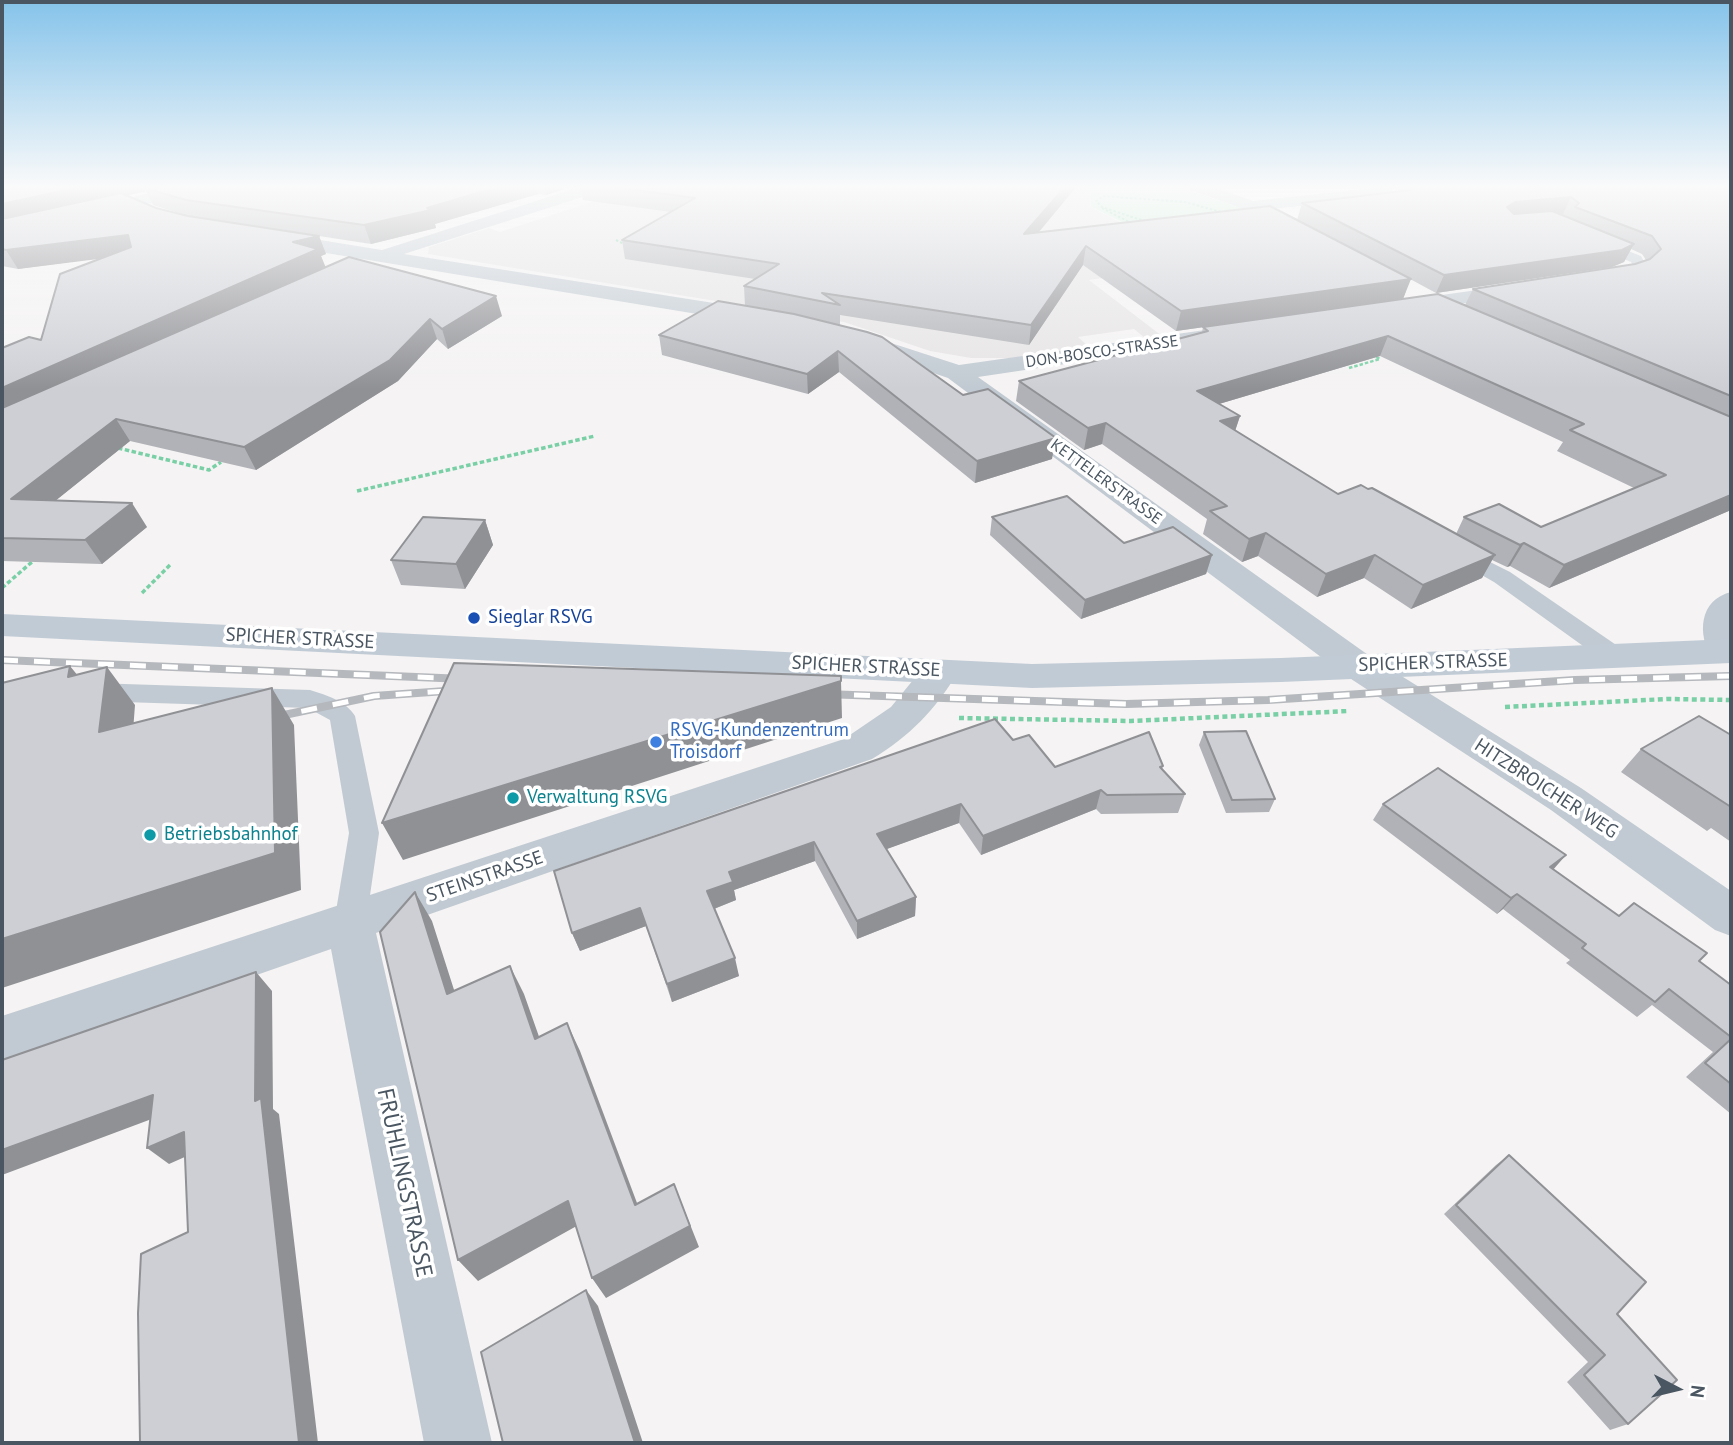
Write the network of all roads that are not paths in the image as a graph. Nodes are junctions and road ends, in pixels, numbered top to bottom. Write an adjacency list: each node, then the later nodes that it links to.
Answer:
1 (379, 253): 3 (street)
2 (1622, 253): 4 (lane)
3 (383, 254): 5 (street); 12 (street)
4 (1639, 265): 6 (street)
5 (341, 270)
6 (1615, 276)
7 (1542, 286): 9 (street)
8 (1407, 290): 9 (street)
9 (1430, 303): 10 (street); 11 (street)
10 (1379, 310)
11 (1463, 318)
12 (776, 320)
13 (830, 332): 15 (street, KETTELERSTRASSE)
14 (1238, 332): 15 (street, DON-BOSCO-STRASSE)
15 (957, 373): 21 (street, KETTELERSTRASSE)
16 (1439, 542): 20 (lane)
17 (1731, 602): 19 (street)
18 (2, 625): 22 (street, SPICHER STRASSE)
19 (1728, 651): 20 (street, SPICHER STRASSE)
20 (1613, 655): 21 (street, SPICHER STRASSE)
21 (1359, 666): 22 (street, SPICHER STRASSE); 24 (street, HITZBROICHER WEG)
22 (940, 672): 25 (street, STEINSTRASSE)
23 (69, 692): 25 (lane)
24 (1731, 916)
25 (350, 923): 26 (street, STEINSTRASSE); 27 (street, FRÜHLINGSTRASSE)
26 (2, 1040)
27 (458, 1443)

